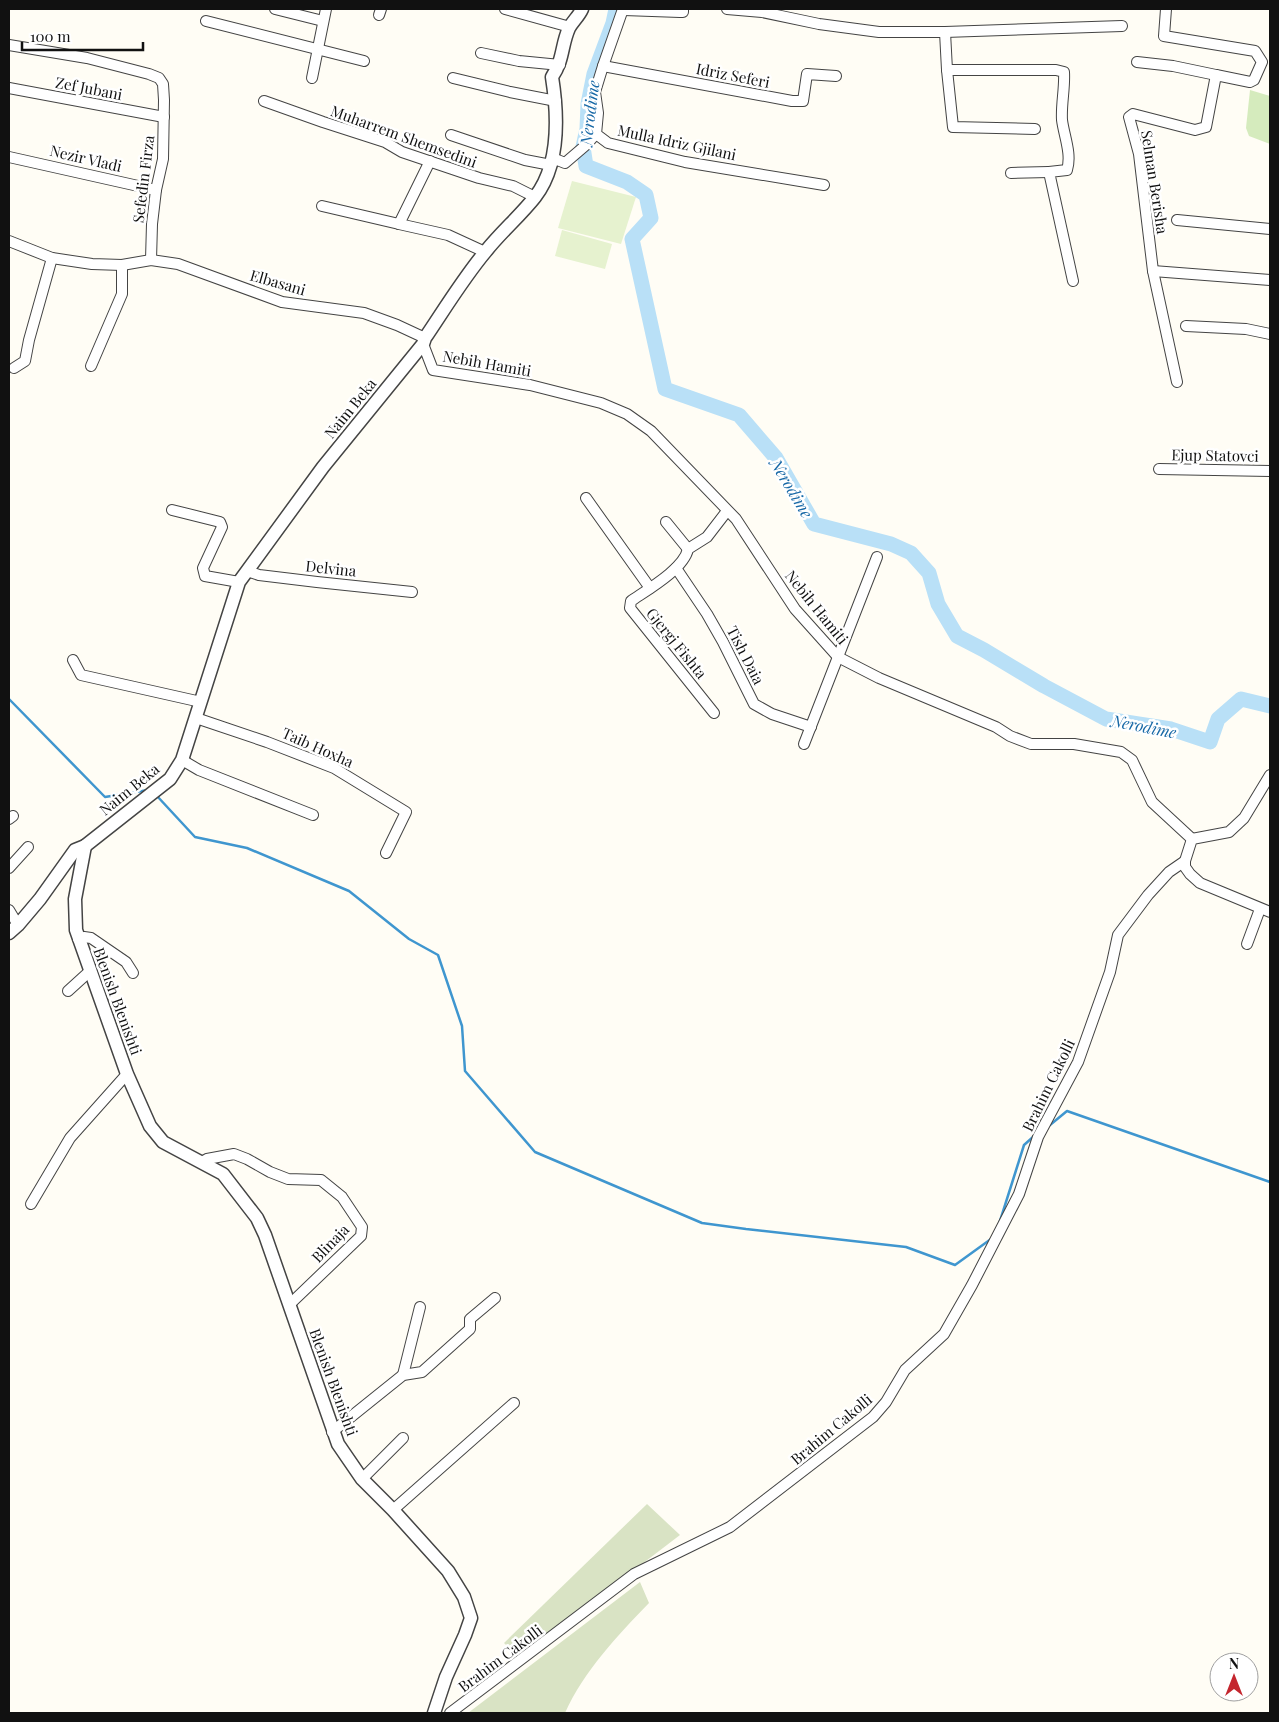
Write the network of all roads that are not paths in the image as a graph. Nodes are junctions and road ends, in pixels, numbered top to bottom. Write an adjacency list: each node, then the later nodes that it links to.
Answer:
1 (275, 9): 10 (street)
2 (326, 9): 10 (street)
3 (505, 9): 12 (street)
4 (582, 9): 12 (street, Naim Beka)
5 (624, 9): 6 (street); 20 (street, Mulla Idriz Gjilani)
6 (683, 9)
7 (727, 9): 13 (street)
8 (1166, 9): 21 (street)
9 (206, 21): 15 (street)
10 (323, 21): 15 (street)
11 (1122, 26): 13 (street)
12 (570, 27): 19 (street, Naim Beka)
13 (945, 32): 22 (street)
14 (9, 45): 30 (street, Sefedin Firza)
15 (317, 50): 17 (street); 25 (street)
16 (480, 53): 19 (street)
17 (364, 61)
18 (1137, 62): 23 (street)
19 (560, 65): 29 (street, Naim Beka)
20 (603, 66): 24 (street, Idriz Seferi); 32 (street, Mulla Idriz Gjilani)
21 (1265, 68): 23 (street)
22 (947, 70): 31 (street); 37 (street)
23 (1216, 75): 51 (street, Selman Berisha)
24 (836, 76)
25 (312, 78)
26 (453, 78): 29 (street)
27 (9, 88): 30 (street, Zef Jubani)
28 (264, 101): 35 (street, Muharrem Shemsedini)
29 (556, 101): 36 (street, Naim Beka)
30 (164, 117): 40 (street, Sefedin Firza)
31 (1036, 129)
32 (596, 134): 36 (street); 39 (street, Mulla Idriz Gjilani)
33 (451, 135): 36 (street)
34 (9, 156): 40 (street, Nezir Vladi)
35 (430, 161): 41 (street, Muharrem Shemsedini); 44 (street)
36 (550, 165): 41 (street, Naim Beka)
37 (1049, 172): 38 (street); 53 (street)
38 (1011, 173)
39 (824, 185)
40 (156, 190): 49 (street, Sefedin Firza)
41 (535, 196): 47 (street, Naim Beka)
42 (322, 206): 44 (street)
43 (1177, 220): 45 (street)
44 (399, 224): 47 (street)
45 (1270, 229)
46 (9, 241): 48 (street, Elbasani)
47 (485, 252): 56 (street, Naim Beka)
48 (52, 258): 50 (street, Elbasani); 58 (street)
49 (151, 260): 50 (street, Elbasani); 56 (street, Elbasani)
50 (122, 265): 57 (street)
51 (1153, 271): 52 (street); 59 (street, Selman Berisha)
52 (1270, 280)
53 (1073, 281)
54 (1186, 326): 55 (street)
55 (1270, 334)
56 (424, 341): 64 (street, Nebih Hamiti); 69 (street, Naim Beka)
57 (92, 366)
58 (14, 368)
59 (1177, 382)
60 (1159, 469): 61 (street, Ejup Statovci)
61 (1270, 471)
62 (586, 498): 71 (street)
63 (172, 510): 70 (street)
64 (727, 511): 66 (street, Gjergj Fishta); 73 (street, Nebih Hamiti)
65 (666, 522): 66 (street)
66 (688, 549): 68 (street, Gjergj Fishta)
67 (876, 557): 73 (street)
68 (676, 568): 71 (street, Gjergj Fishta); 78 (street, Tish Daia)
69 (247, 571): 70 (street, Naim Beka); 72 (street, Delvina)
70 (239, 582): 75 (street, Naim Beka)
71 (650, 588): 76 (street, Gjergj Fishta)
72 (412, 592)
73 (838, 657): 78 (street); 83 (street, Nebih Hamiti)
74 (73, 660): 75 (street)
75 (201, 702): 77 (street, Naim Beka)
76 (714, 713)
77 (196, 718): 80 (street, Naim Beka); 86 (street, Taib Hoxha)
78 (811, 727): 79 (street)
79 (804, 744)
80 (182, 760): 82 (street); 84 (street, Naim Beka)
81 (1270, 776): 83 (street)
82 (313, 816)
83 (1192, 839): 87 (street)
84 (85, 846): 91 (street, Naim Beka); 92 (street, Blenish Blenishti)
85 (28, 847): 88 (street)
86 (386, 853)
87 (1185, 861): 90 (street); 110 (street, Brahim Cakolli)
88 (9, 868)
89 (9, 910): 91 (street)
90 (1265, 910): 93 (street)
91 (14, 929)
92 (78, 939): 94 (street, Blenish Blenishti); 95 (street, Blenish Blenishti)
93 (1247, 944)
94 (90, 971): 96 (street); 97 (street, Blenish Blenishti)
95 (133, 973)
96 (68, 991)
97 (127, 1074): 98 (street, Blenish Blenishti); 99 (street, Blenish Blenishti)
98 (202, 1162): 101 (street, Blenish Blenishti); 101 (street, Blinaja)
99 (31, 1204)
100 (496, 1298): 103 (street)
101 (289, 1305): 105 (street, Blenish Blenishti)
102 (420, 1307): 103 (street)
103 (402, 1375): 105 (street)
104 (514, 1403): 108 (street)
105 (332, 1432): 107 (street, Blenish Blenishti)
106 (403, 1438): 107 (street)
107 (362, 1479): 108 (street, Blenish Blenishti)
108 (393, 1510): 109 (street, Blenish Blenishti)
109 (434, 1713)
110 (450, 1713)

